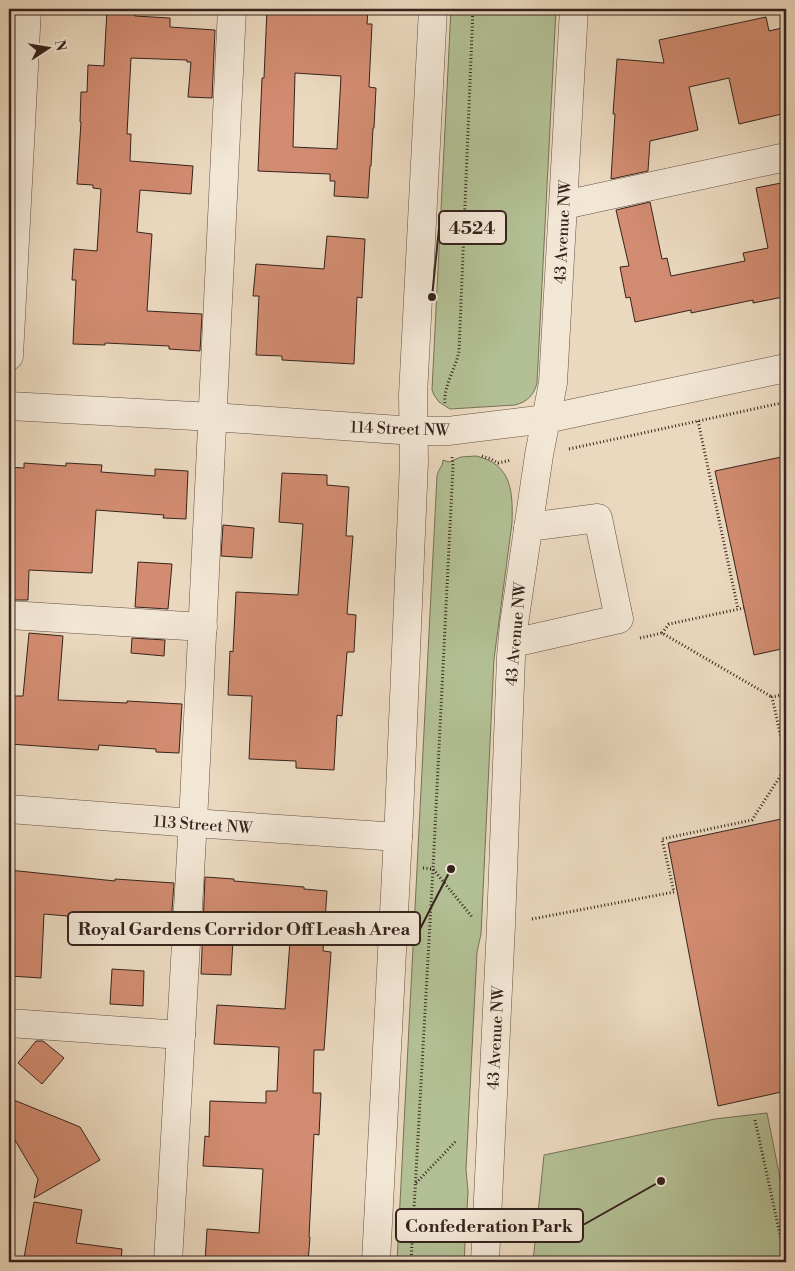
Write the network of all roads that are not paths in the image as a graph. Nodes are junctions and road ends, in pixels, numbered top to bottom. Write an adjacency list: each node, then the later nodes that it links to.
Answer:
1 (27, 9): 6 (street)
2 (232, 9): 11 (street)
3 (433, 9): 13 (street)
4 (574, 9): 7 (street, 43 Avenue NW)
5 (786, 157): 7 (street)
6 (13, 205): 8 (street)
7 (564, 205): 12 (street, 43 Avenue NW)
8 (9, 356)
9 (786, 368): 12 (street, 114 Street NW)
10 (9, 406): 11 (street, 114 Street NW)
11 (213, 417): 13 (street, 114 Street NW); 16 (street)
12 (546, 419): 13 (street, 114 Street NW); 14 (street, 43 Avenue NW)
13 (414, 432): 20 (street)
14 (528, 527): 17 (street, 43 Avenue NW); 17 (street)
15 (9, 615): 16 (street)
16 (202, 627): 19 (street)
17 (513, 643): 25 (street, 43 Avenue NW)
18 (9, 809): 19 (street, 113 Street NW)
19 (193, 824): 20 (street, 113 Street NW); 22 (street)
20 (398, 837): 24 (street)
21 (9, 1023): 22 (street)
22 (180, 1035): 23 (street)
23 (168, 1262)
24 (376, 1262)
25 (485, 1262)

